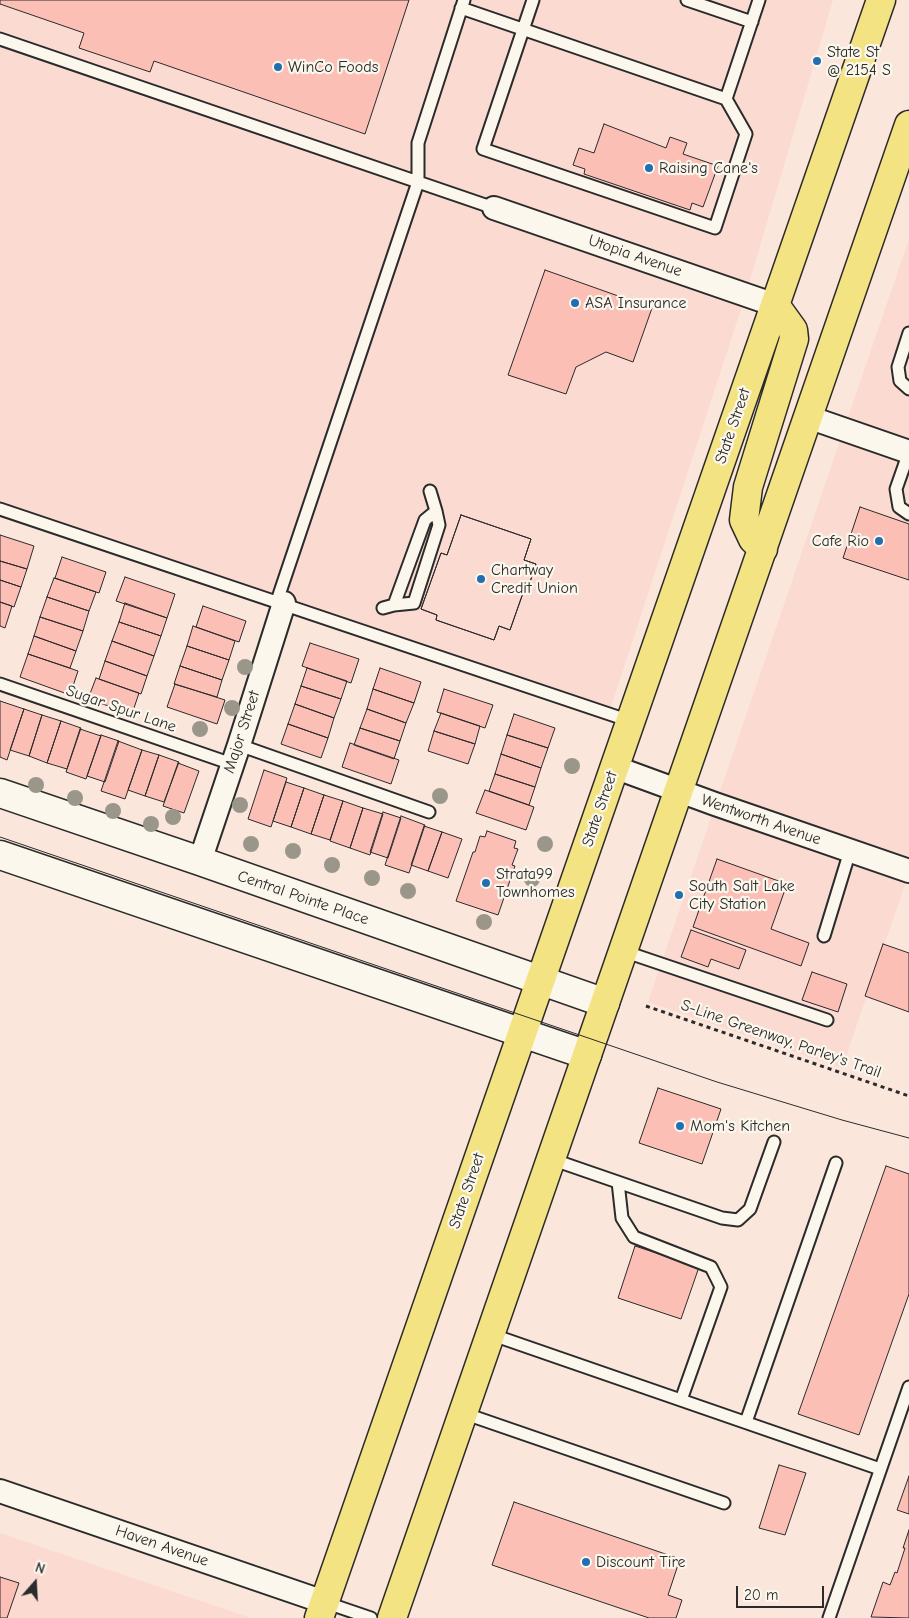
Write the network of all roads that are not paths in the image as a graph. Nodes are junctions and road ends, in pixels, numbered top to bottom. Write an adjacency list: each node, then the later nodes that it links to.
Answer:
1 (533, 0): 7 (lane)
2 (687, 0): 6 (lane)
3 (759, 0): 6 (lane)
4 (881, 0): 13 (main road, State Street)
5 (463, 4): 7 (lane); 11 (lane)
6 (752, 22): 9 (lane)
7 (523, 29): 9 (lane); 9 (lane)
8 (0, 39): 11 (lane)
9 (726, 99)
10 (909, 125): 16 (main road)
11 (418, 182): 12 (lane); 23 (lane)
12 (494, 208): 13 (street, Utopia Avenue)
13 (775, 304): 22 (main road); 25 (main road, State Street)
14 (909, 332): 15 (lane)
15 (909, 389)
16 (808, 417): 17 (street); 22 (main road)
17 (909, 452): 21 (lane)
18 (430, 491): 20 (lane)
19 (0, 508): 23 (lane)
20 (436, 511): 20 (lane)
21 (909, 514)
22 (762, 549): 28 (main road)
23 (281, 602): 25 (lane); 26 (street, Major Street)
24 (0, 684): 26 (lane, Sugar Spur Lane)
25 (630, 721): 27 (main road, State Street)
26 (236, 754): 30 (lane, Sugar Spur Lane); 33 (street, Major Street)
27 (614, 766): 28 (street, Wentworth Avenue); 37 (main road, State Street)
28 (678, 791): 31 (street, Wentworth Avenue); 36 (main road)
29 (0, 793): 33 (street, Central Pointe Place)
30 (429, 812)
31 (850, 851): 34 (street, Wentworth Avenue); 35 (lane)
32 (0, 855): 40 (street)
33 (200, 861): 37 (street, Central Pointe Place)
34 (909, 871)
35 (824, 936)
36 (623, 951): 38 (main road); 39 (lane)
37 (540, 982): 38 (street, Central Pointe Place); 40 (main road, State Street)
38 (605, 1003): 41 (main road)
39 (827, 1020)
40 (522, 1033): 41 (street); 54 (main road, State Street)
41 (587, 1056): 43 (main road)
42 (774, 1142): 45 (lane)
43 (551, 1159): 45 (lane); 46 (main road)
44 (836, 1163): 50 (lane)
45 (618, 1182): 48 (lane)
46 (490, 1334): 48 (lane); 49 (main road)
47 (909, 1386): 51 (lane)
48 (682, 1400): 50 (lane)
49 (463, 1413): 53 (lane); 56 (main road)
50 (746, 1422): 51 (lane)
51 (880, 1469): 57 (lane)
52 (0, 1491): 54 (street, Haven Avenue)
53 (724, 1503)
54 (322, 1610): 55 (lane)
55 (371, 1618)
56 (392, 1618)
57 (829, 1618)

